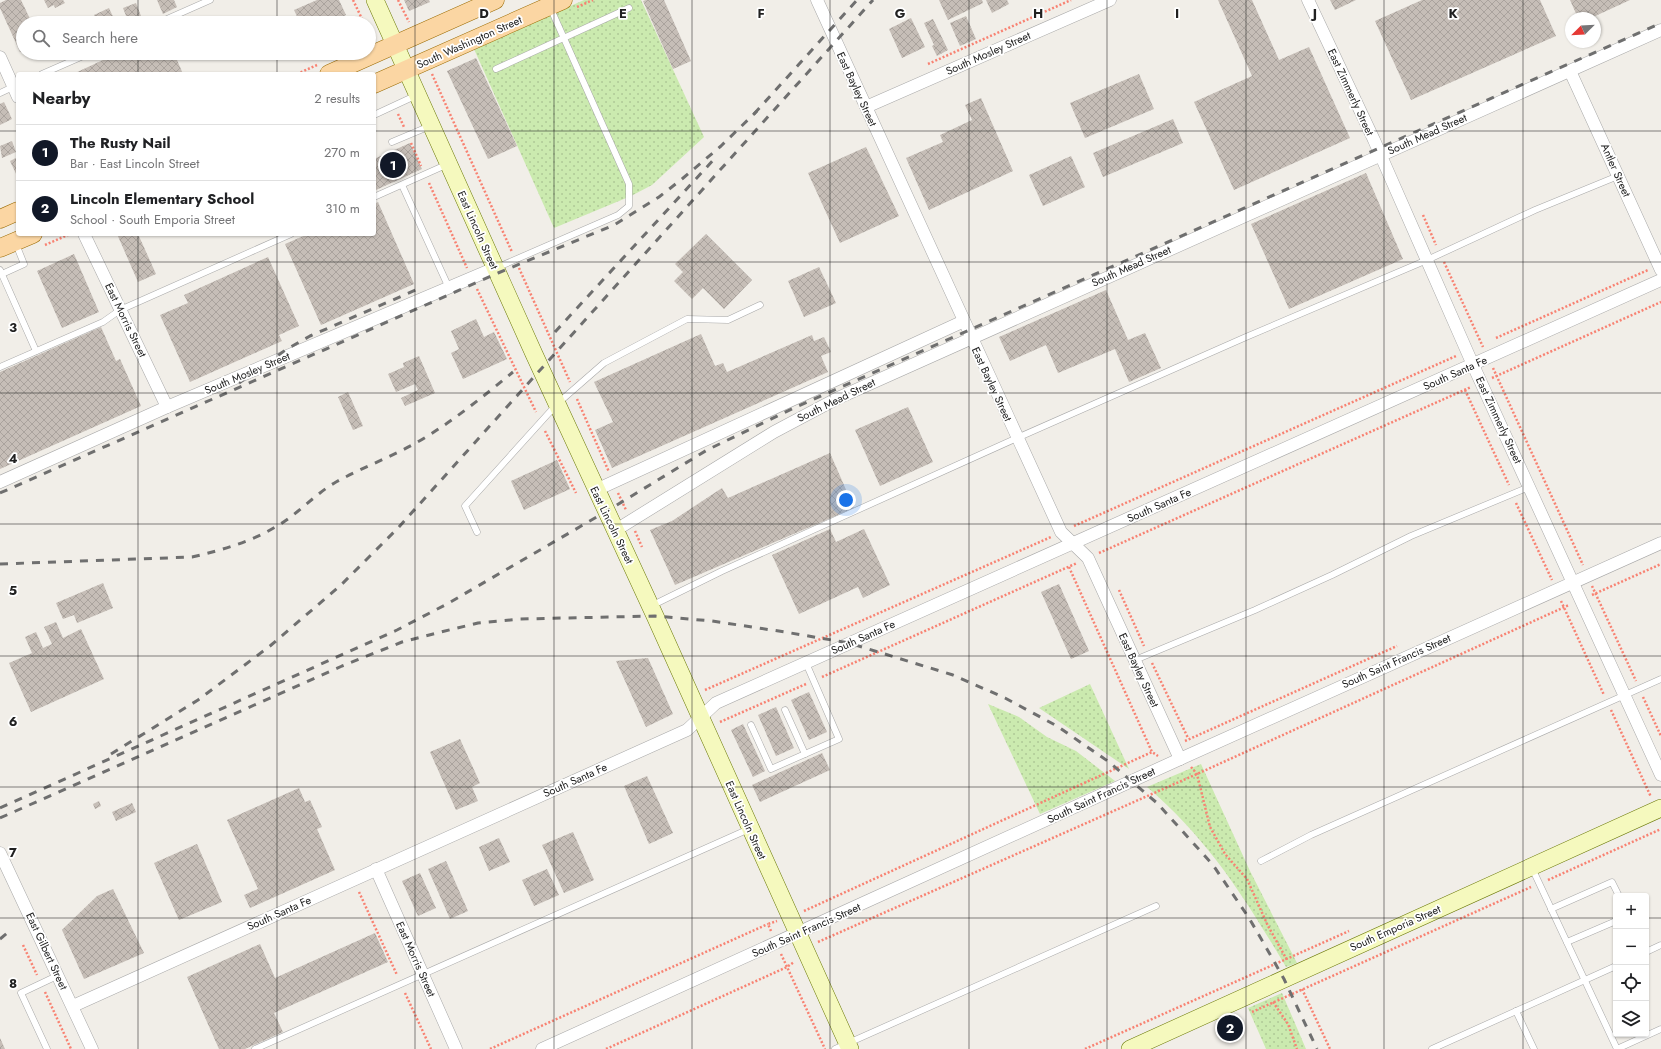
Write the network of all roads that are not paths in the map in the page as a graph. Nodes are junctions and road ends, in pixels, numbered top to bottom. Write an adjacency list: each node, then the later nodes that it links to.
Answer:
1 (210, 0): 9 (lane)
2 (375, 0): 12 (street, East Lincoln Street)
3 (495, 0): 12 (main road)
4 (817, 0): 26 (street, East Bayley Street)
5 (1110, 0): 26 (street, South Mosley Street)
6 (1308, 0): 30 (street, East Zimmerly Street)
7 (556, 3): 11 (lane); 18 (main road, South Washington Street)
8 (629, 8): 11 (lane)
9 (174, 16)
10 (1661, 30): 19 (street, South Mead Street)
11 (564, 38): 17 (lane); 43 (lane)
12 (396, 44): 13 (main road); 18 (street, East Lincoln Street)
13 (376, 53)
14 (0, 57): 23 (street)
15 (74, 60): 20 (lane)
16 (360, 60): 21 (main road)
17 (496, 69)
18 (407, 70): 22 (main road, South Washington Street); 25 (street, East Lincoln Street)
19 (1570, 71): 30 (street, South Mead Street); 32 (street, Antler Street)
20 (47, 72)
21 (333, 72)
22 (376, 83)
23 (16, 89): 24 (lane)
24 (0, 93)
25 (418, 95): 27 (lane); 28 (street, East Lincoln Street)
26 (866, 107): 49 (street, East Bayley Street)
27 (376, 114)
28 (432, 125): 29 (lane); 31 (street, East Lincoln Street)
29 (392, 142)
30 (1380, 155): 41 (street, East Zimmerly Street); 50 (street, South Mead Street)
31 (449, 164): 33 (lane); 43 (street, East Lincoln Street)
32 (1618, 176): 41 (lane); 42 (street, Antler Street)
33 (402, 185): 34 (lane); 46 (lane)
34 (376, 196)
35 (16, 212): 36 (main road)
36 (0, 219)
37 (28, 236): 40 (main road)
38 (85, 236): 48 (street, East Morris Street)
39 (286, 236): 48 (lane)
40 (7, 245): 44 (lane)
41 (1427, 260): 52 (street, East Zimmerly Street); 56 (lane)
42 (1660, 267)
43 (495, 268): 46 (street, South Mosley Street); 54 (street, East Lincoln Street)
44 (1, 272): 51 (lane)
45 (1661, 280): 52 (street, South Santa Fe)
46 (448, 288): 55 (street, South Mosley Street)
47 (760, 305): 54 (lane)
48 (120, 310): 51 (lane); 55 (street, East Morris Street)
49 (964, 321): 50 (street, East Bayley Street); 59 (street, South Mead Street)
50 (971, 338): 56 (street, East Bayley Street); 60 (street, South Mead Street)
51 (36, 351): 53 (lane)
52 (1473, 365): 58 (street, East Zimmerly Street); 63 (street, South Santa Fe)
53 (0, 367)
54 (557, 404): 59 (street, East Lincoln Street); 61 (lane)
55 (167, 407): 57 (street, South Mosley Street)
56 (1017, 438): 63 (street, East Bayley Street); 65 (lane)
57 (0, 482)
58 (1529, 487): 64 (street, East Zimmerly Street); 66 (lane)
59 (596, 490): 60 (street, East Lincoln Street)
60 (616, 530): 65 (street, East Lincoln Street)
61 (477, 532)
62 (1661, 543): 64 (street, South Saint Francis Street)
63 (1073, 544): 66 (street, East Bayley Street); 67 (street, South Santa Fe)
64 (1573, 582): 69 (street, East Zimmerly Street); 74 (street, South Saint Francis Street)
65 (651, 607): 71 (street, East Lincoln Street)
66 (1135, 660): 74 (street, East Bayley Street)
67 (806, 663): 71 (street, South Santa Fe); 73 (lane)
68 (1661, 679): 69 (lane)
69 (1625, 696): 75 (street, East Zimmerly Street); 79 (lane)
70 (785, 710): 73 (lane)
71 (706, 712): 77 (street, East Lincoln Street); 81 (street, South Santa Fe)
72 (751, 725): 73 (lane)
73 (805, 754)
74 (1180, 758): 86 (street, South Saint Francis Street)
75 (1661, 775)
76 (1659, 809): 80 (street, South Emporia Street)
77 (750, 828): 86 (street, East Lincoln Street); 91 (lane)
78 (0, 853): 92 (street, East Gilbert Street)
79 (1261, 861)
80 (1531, 866): 84 (lane); 103 (street, South Emporia Street)
81 (376, 869): 91 (street, East Morris Street); 94 (street, South Santa Fe)
82 (1618, 893): 84 (lane)
83 (1156, 906): 97 (lane)
84 (1552, 910): 87 (lane)
85 (1613, 922): 87 (lane)
86 (805, 931): 97 (street, East Lincoln Street); 102 (street, South Saint Francis Street)
87 (1567, 942): 93 (lane)
88 (1661, 945): 89 (lane)
89 (1649, 951)
90 (1613, 967): 93 (lane)
91 (422, 974): 100 (lane); 101 (street, East Morris Street)
92 (58, 975): 94 (street, East Gilbert Street); 98 (lane)
93 (1585, 981): 95 (lane); 96 (lane)
94 (73, 1006): 99 (street, East Gilbert Street)
95 (1516, 1011): 104 (lane); 105 (lane)
96 (1661, 1029)
97 (844, 1047)
98 (47, 1049)
99 (92, 1049)
100 (254, 1049)
101 (456, 1049)
102 (542, 1049)
103 (1130, 1049)
104 (1432, 1049)
105 (1534, 1049)

